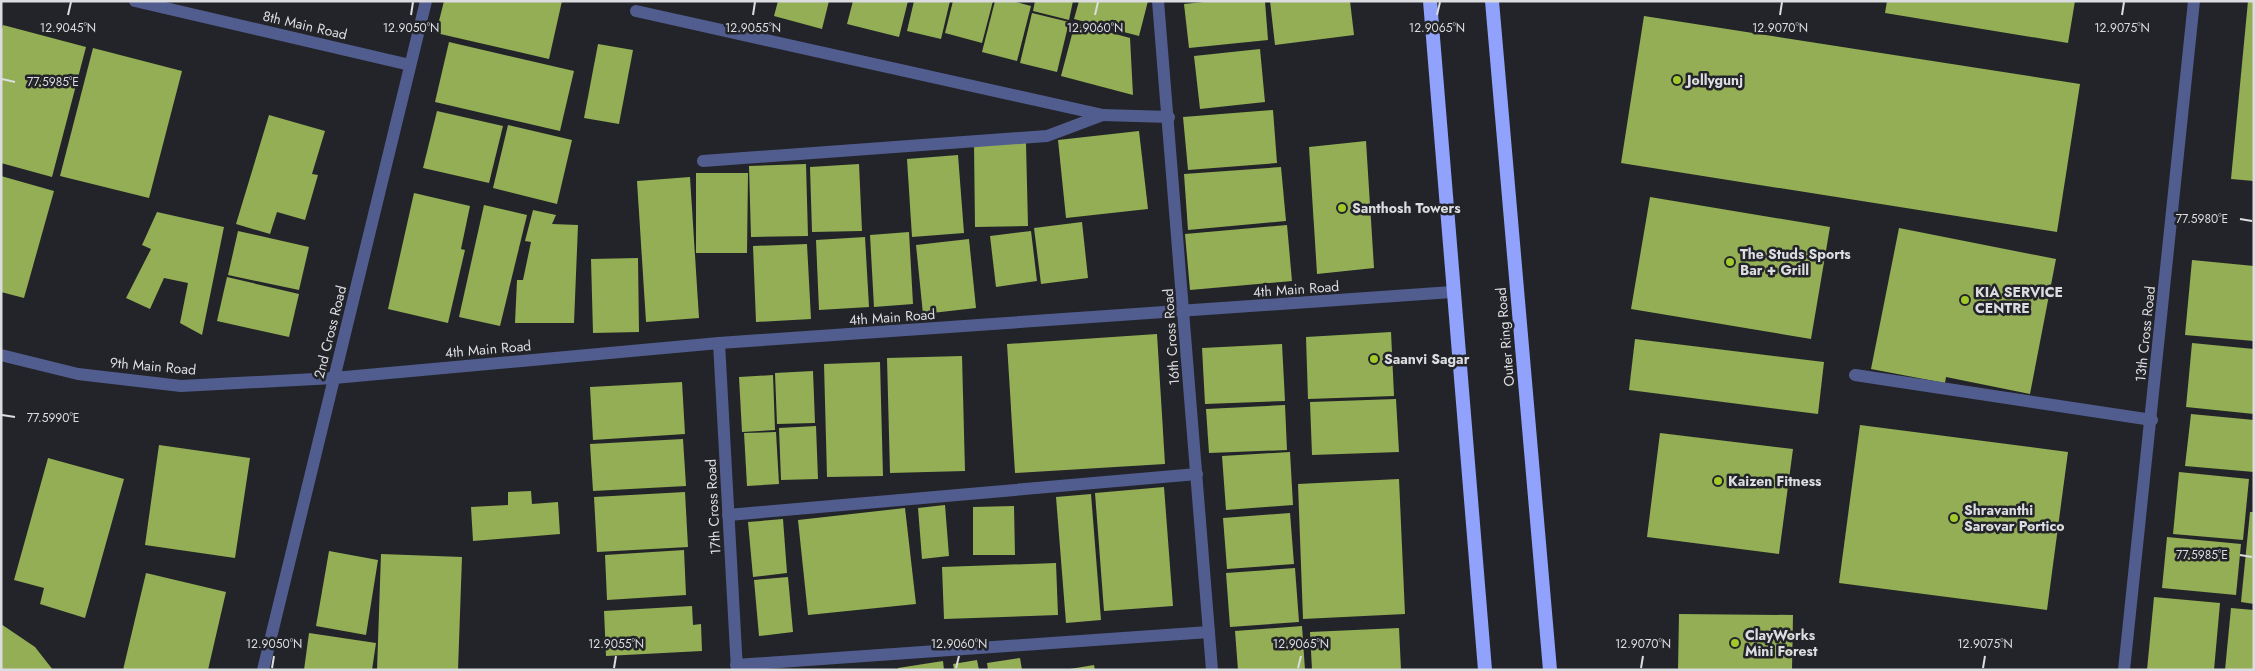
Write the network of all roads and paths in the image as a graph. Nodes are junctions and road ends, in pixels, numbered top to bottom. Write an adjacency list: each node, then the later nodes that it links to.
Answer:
1 (135, 1): 8 (street, 8th Main Road)
2 (426, 1): 8 (street, 2nd Cross Road)
3 (1158, 1): 10 (street, 16th Cross Road)
4 (1430, 1): 12 (highway)
5 (1492, 1): 26 (highway, Outer Ring Road)
6 (2194, 1): 18 (street, 13th Cross Road)
7 (636, 11): 9 (street)
8 (410, 65): 17 (street, 2nd Cross Road)
9 (1103, 115): 10 (street); 11 (street)
10 (1169, 117): 13 (street, 16th Cross Road)
11 (703, 161)
12 (1452, 292): 13 (street, 4th Main Road); 25 (highway)
13 (1184, 313): 14 (street, 4th Main Road); 19 (street, 16th Cross Road)
14 (719, 343): 17 (street, 4th Main Road); 20 (street, 17th Cross Road)
15 (1, 355): 17 (street, 9th Main Road)
16 (1856, 375): 18 (street)
17 (334, 378): 23 (street, 2nd Cross Road)
18 (2152, 420): 27 (street, 13th Cross Road)
19 (1196, 474): 20 (street); 21 (street, 16th Cross Road)
20 (728, 515): 22 (street, 17th Cross Road)
21 (1209, 632): 22 (street); 24 (street, 16th Cross Road)
22 (736, 668)
23 (263, 670)
24 (1212, 670)
25 (1485, 670)
26 (1550, 670)
27 (2124, 670)

